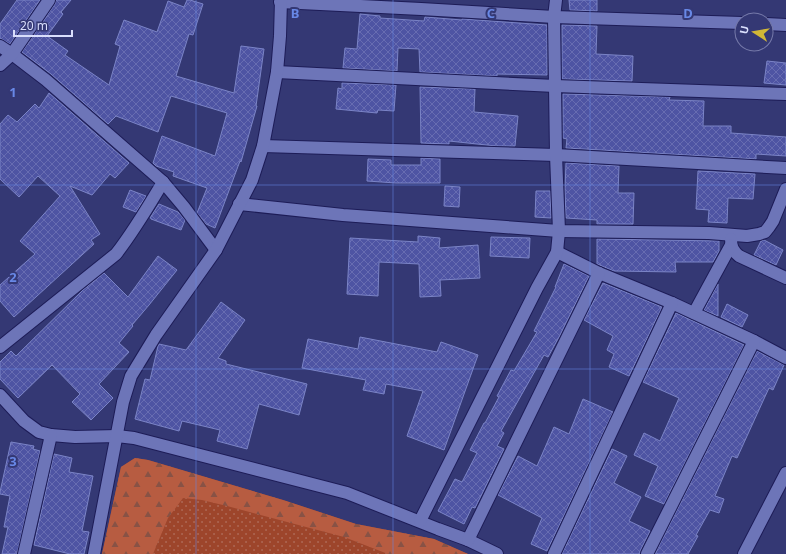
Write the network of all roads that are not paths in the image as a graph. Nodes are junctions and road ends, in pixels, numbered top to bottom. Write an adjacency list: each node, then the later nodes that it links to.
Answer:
1 (49, 0): 9 (street)
2 (556, 0): 4 (street)
3 (281, 1): 4 (street); 11 (street)
4 (554, 17): 5 (street); 12 (street)
5 (734, 23)
6 (774, 24): 7 (street)
7 (786, 25)
8 (0, 46): 9 (street)
9 (12, 54): 10 (street); 17 (street)
10 (0, 65)
11 (277, 72): 12 (street); 14 (street)
12 (555, 86): 13 (street); 15 (street)
13 (786, 94)
14 (264, 146): 15 (street); 19 (street)
15 (556, 155): 16 (street); 20 (street)
16 (786, 168)
17 (163, 182): 22 (street); 29 (street)
18 (786, 189): 21 (street)
19 (239, 204): 20 (street); 22 (street)
20 (559, 231): 21 (street); 23 (street)
21 (731, 240): 25 (street); 27 (street)
22 (216, 250): 33 (street)
23 (557, 252): 24 (street); 35 (street)
24 (599, 273): 26 (street); 36 (street)
25 (786, 278)
26 (672, 303): 27 (street); 40 (street)
27 (694, 313): 28 (street)
28 (754, 341): 30 (street); 41 (street)
29 (0, 347)
30 (786, 358)
31 (0, 394): 32 (street)
32 (51, 435): 33 (street); 37 (street)
33 (117, 436): 35 (street); 38 (street)
34 (786, 473): 42 (street)
35 (420, 521): 36 (street)
36 (468, 540): 39 (street)
37 (24, 554)
38 (94, 554)
39 (497, 554)
40 (554, 554)
41 (647, 554)
42 (744, 554)

